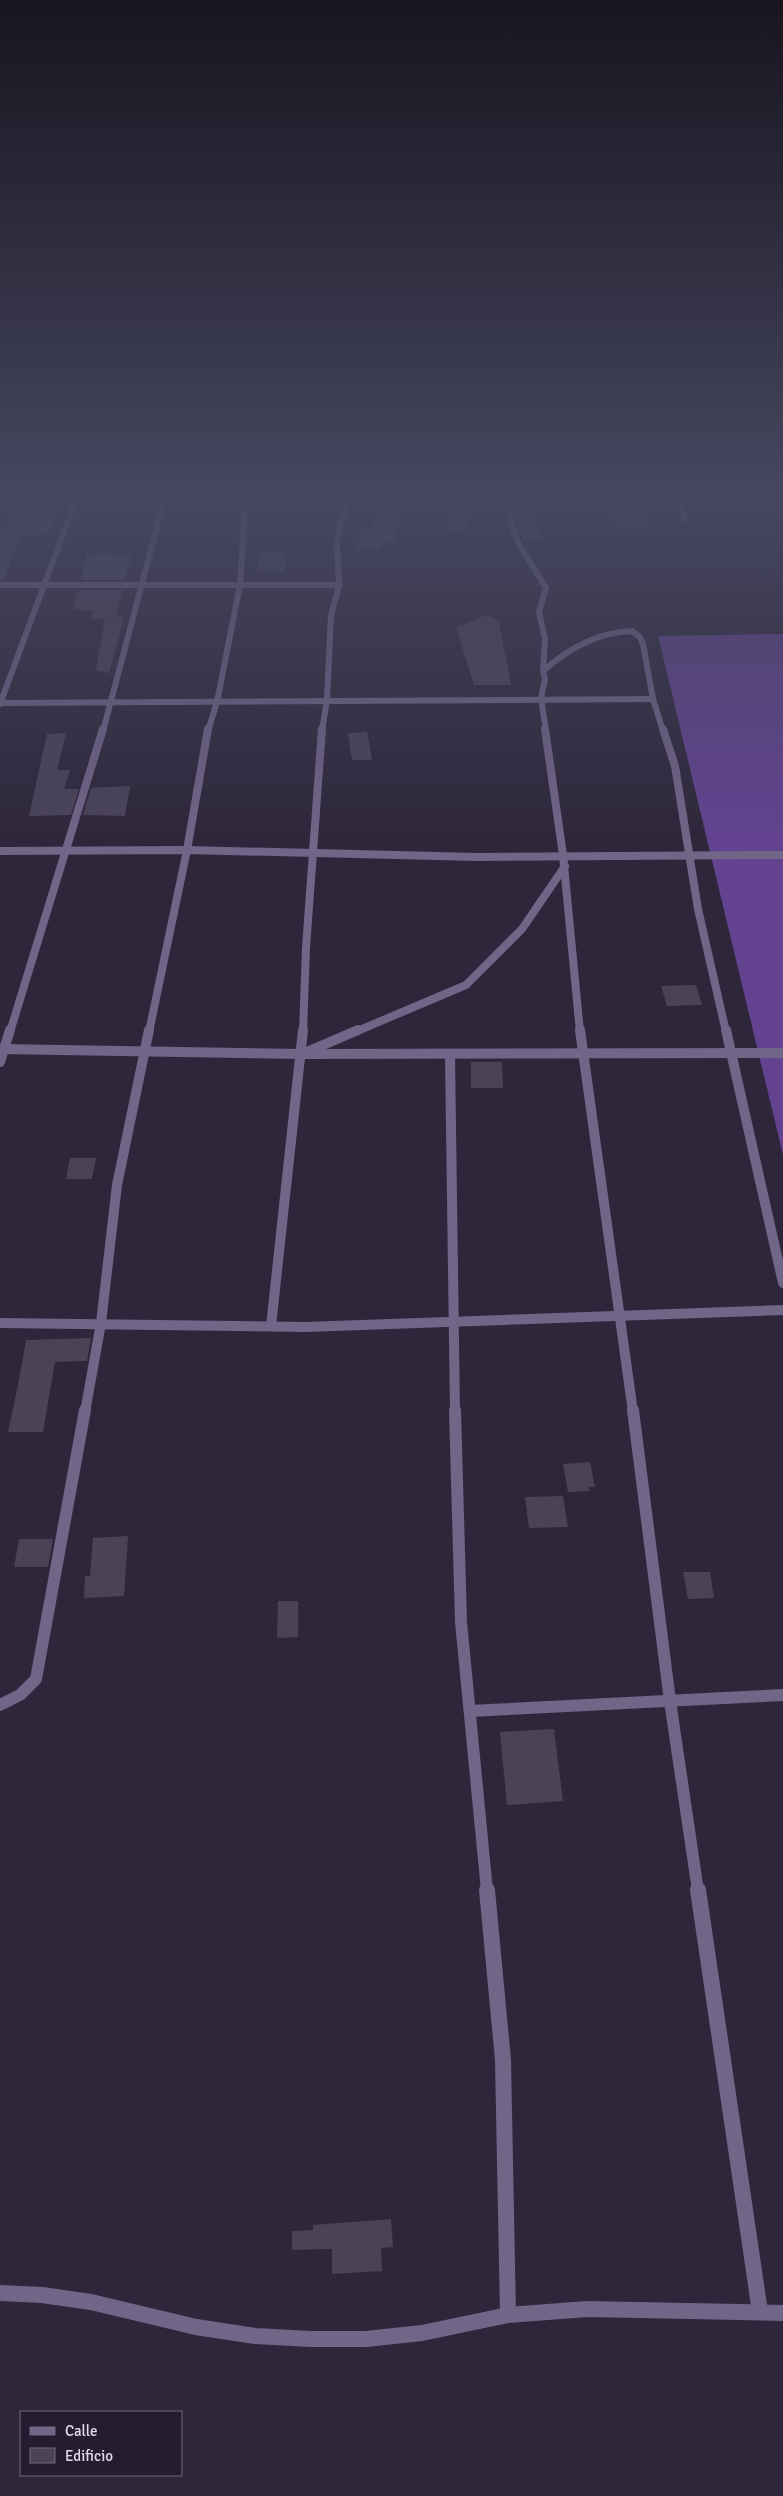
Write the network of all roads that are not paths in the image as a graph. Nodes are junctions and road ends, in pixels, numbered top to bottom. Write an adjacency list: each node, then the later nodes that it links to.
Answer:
1 (36, 608): 11 (street)
2 (136, 608): 12 (street)
3 (235, 608): 10 (street)
4 (333, 608): 7 (street)
5 (540, 608): 6 (street)
6 (543, 671): 8 (street); 9 (street)
7 (327, 698): 8 (street); 10 (street); 16 (street)
8 (542, 698): 9 (street); 19 (street)
9 (654, 699): 17 (street)
10 (217, 702): 12 (street); 13 (street)
11 (0, 703): 12 (street)
12 (112, 703): 15 (street)
13 (187, 850): 15 (street); 16 (street); 21 (street)
14 (0, 851): 15 (street)
15 (64, 852): 20 (street)
16 (313, 854): 19 (street); 24 (street)
17 (689, 854): 18 (street); 19 (street); 22 (street)
18 (783, 855)
19 (564, 861): 24 (street); 25 (street)
20 (2, 1049): 21 (street); 27 (street)
21 (145, 1052): 24 (street); 33 (street)
22 (730, 1052): 23 (street); 25 (street); 28 (street)
23 (783, 1053)
24 (302, 1054): 26 (street); 34 (street)
25 (582, 1054): 26 (street); 30 (street)
26 (450, 1055): 31 (street)
27 (0, 1062)
28 (783, 1283)
29 (783, 1310): 30 (street)
30 (621, 1315): 31 (street); 36 (street)
31 (453, 1321): 34 (street); 38 (street)
32 (0, 1323): 33 (street)
33 (102, 1323): 34 (street); 37 (street)
34 (270, 1326)
35 (783, 1695): 36 (street)
36 (670, 1701): 38 (street); 40 (street)
37 (0, 1705)
38 (470, 1711): 42 (street)
39 (0, 2293): 42 (street)
40 (760, 2312): 41 (street); 42 (street)
41 (783, 2313)
42 (508, 2315)

